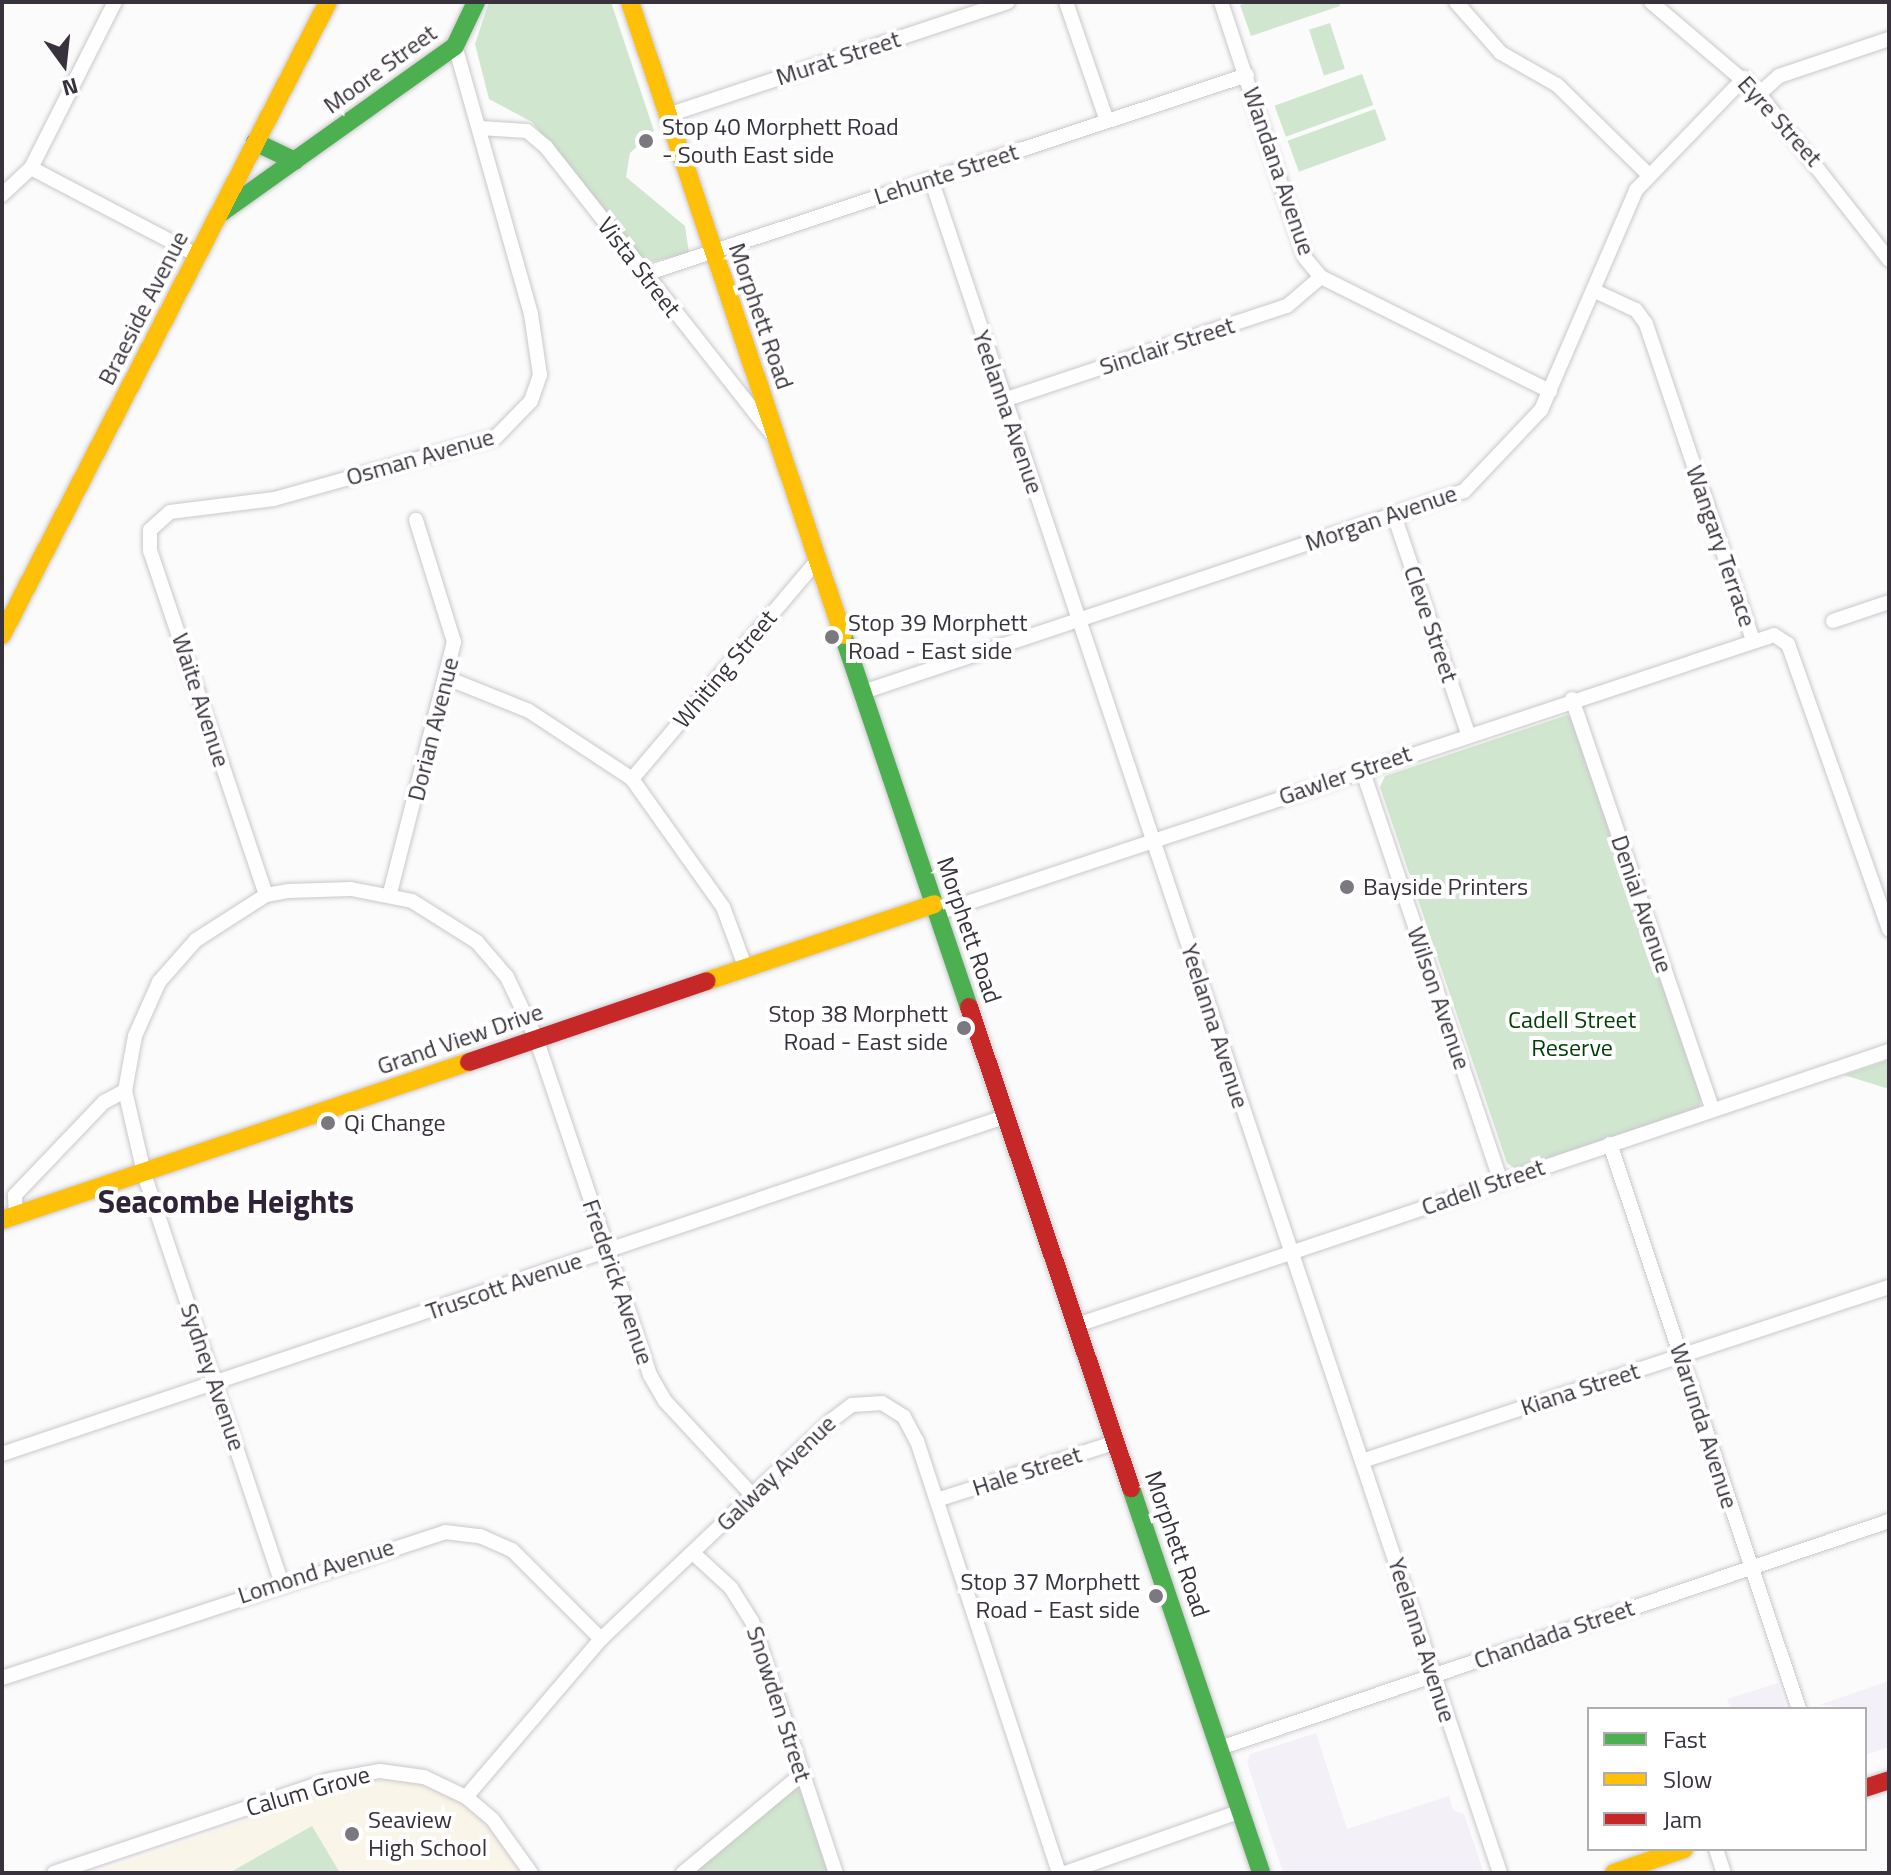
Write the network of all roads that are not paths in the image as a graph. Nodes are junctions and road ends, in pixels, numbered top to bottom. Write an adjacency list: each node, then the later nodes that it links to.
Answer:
1 (115, 2): 20 (street)
2 (328, 2): 18 (main road, Braeside Avenue)
3 (476, 2): 11 (main road, Moore Street)
4 (630, 2): 15 (main road, Morphett Road)
5 (1066, 2): 16 (street)
6 (1221, 2): 12 (street, Wandana Avenue)
7 (1456, 2): 21 (street)
8 (1651, 2): 13 (street, Eyre Street)
9 (999, 4): 15 (street, Murat Street)
10 (1889, 39): 14 (street)
11 (455, 46): 17 (street, Osman Avenue); 19 (main road, Moore Street)
12 (1247, 75): 16 (street, Lehunte Street); 29 (street, Wandana Avenue)
13 (1744, 78): 14 (street, Eyre Street); 21 (street, Morgan Avenue)
14 (1759, 94): 27 (street, Eyre Street)
15 (668, 115): 25 (main road, Morphett Road)
16 (1107, 121): 22 (street, Lehunte Street)
17 (480, 128): 28 (street, Vista Street); 34 (street, Osman Avenue)
18 (255, 142): 19 (main road); 24 (main road, Braeside Avenue)
19 (295, 161): 24 (main road, Moore Street)
20 (31, 168): 23 (street); 26 (street)
21 (1649, 175): 30 (street, Morgan Avenue)
22 (931, 179): 25 (street, Lehunte Street); 32 (street, Yeelanna Avenue)
23 (2, 195)
24 (218, 216): 26 (main road, Braeside Avenue)
25 (714, 251): 28 (street, Lehunte Street); 33 (main road, Morphett Road)
26 (197, 255): 41 (main road, Braeside Avenue)
27 (1889, 260)
28 (645, 274): 33 (street, Vista Street)
29 (1321, 277): 31 (street, Wandana Avenue); 32 (street, Sinclair Street)
30 (1597, 292): 31 (street, Morgan Avenue); 42 (street, Wangary Terrace)
31 (1550, 391): 35 (street, Morgan Avenue)
32 (1004, 400): 39 (street, Yeelanna Avenue)
33 (778, 441): 37 (main road, Morphett Road)
34 (170, 512): 51 (street, Waite Avenue)
35 (1394, 515): 39 (street, Morgan Avenue); 46 (street, Cleve Street)
36 (416, 520): 43 (street, Dorian Avenue)
37 (818, 560): 44 (main road, Morphett Road); 48 (street, Whiting Street)
38 (1889, 602): 40 (street)
39 (1079, 621): 44 (street, Morgan Avenue); 49 (street, Yeelanna Avenue)
40 (1833, 621)
41 (2, 635)
42 (1752, 638): 45 (street, Gawler Street); 53 (street, Wangary Terrace)
43 (447, 678): 48 (street); 50 (street, Dorian Avenue)
44 (863, 692): 52 (main road, Morphett Road)
45 (1572, 699): 46 (street, Gawler Street); 58 (street, Denial Avenue)
46 (1468, 734): 47 (street, Gawler Street)
47 (1362, 769): 49 (street, Gawler Street); 62 (street, Wilson Avenue)
48 (632, 779): 54 (street)
49 (1154, 840): 52 (street, Gawler Street); 65 (street, Yeelanna Avenue)
50 (390, 893): 51 (street); 55 (street, Frederick Avenue)
51 (266, 895): 57 (street)
52 (936, 908): 54 (main road, Grand View Drive); 59 (main road, Morphett Road)
53 (1889, 930)
54 (745, 966): 55 (main road, Grand View Drive)
55 (536, 1038): 61 (main road, Grand View Drive); 64 (street, Frederick Avenue)
56 (1889, 1051): 58 (street, Cadell Street)
57 (125, 1091): 61 (street, Sydney Avenue); 63 (street)
58 (1712, 1109): 60 (street, Cadell Street)
59 (1007, 1116): 64 (street, Truscott Avenue); 67 (main road, Morphett Road)
60 (1610, 1144): 62 (street, Cadell Street); 68 (street, Warunda Avenue)
61 (144, 1173): 63 (main road, Grand View Drive); 69 (street, Sydney Avenue)
62 (1500, 1180): 65 (street, Cadell Street)
63 (9, 1218)
64 (606, 1252): 69 (street, Truscott Avenue); 73 (street, Frederick Avenue)
65 (1289, 1253): 67 (street, Cadell Street); 72 (street, Yeelanna Avenue)
66 (1889, 1287): 68 (street, Kiana Street)
67 (1077, 1325): 70 (main road, Morphett Road)
68 (1681, 1356): 72 (street, Kiana Street); 77 (street, Warunda Avenue)
69 (215, 1383): 71 (street, Truscott Avenue); 78 (street, Sydney Avenue)
70 (1117, 1442): 74 (street, Hale Street); 83 (main road, Morphett Road)
71 (2, 1454)
72 (1362, 1461): 80 (street, Yeelanna Avenue)
73 (752, 1495): 74 (street, Galway Avenue); 76 (street, Galway Avenue)
74 (937, 1500): 95 (street, Galway Avenue)
75 (1889, 1521): 77 (street, Chandada Street)
76 (693, 1553): 79 (street, Galway Avenue); 84 (street, Snowden Street)
77 (1751, 1567): 80 (street, Chandada Street); 82 (street, Warunda Avenue)
78 (281, 1581): 79 (street, Lomond Avenue); 81 (street, Lomond Avenue)
79 (601, 1639): 87 (street, Galway Avenue)
80 (1433, 1676): 83 (street, Chandada Street); 97 (street, Yeelanna Avenue)
81 (2, 1678)
82 (1798, 1707)
83 (1220, 1748): 88 (main road, Morphett Road)
84 (802, 1774): 93 (street); 94 (street, Snowden Street)
85 (1889, 1780): 86 (main road)
86 (1867, 1787)
87 (466, 1797): 91 (street, Calum Grove); 92 (street, Calum Grove)
88 (1241, 1811): 95 (street); 96 (main road, Morphett Road)
89 (1678, 1851): 98 (main road)
90 (1717, 1851): 99 (street)
91 (54, 1873)
92 (531, 1873)
93 (683, 1873)
94 (836, 1873)
95 (1062, 1873)
96 (1261, 1873)
97 (1500, 1873)
98 (1614, 1873)
99 (1724, 1873)

